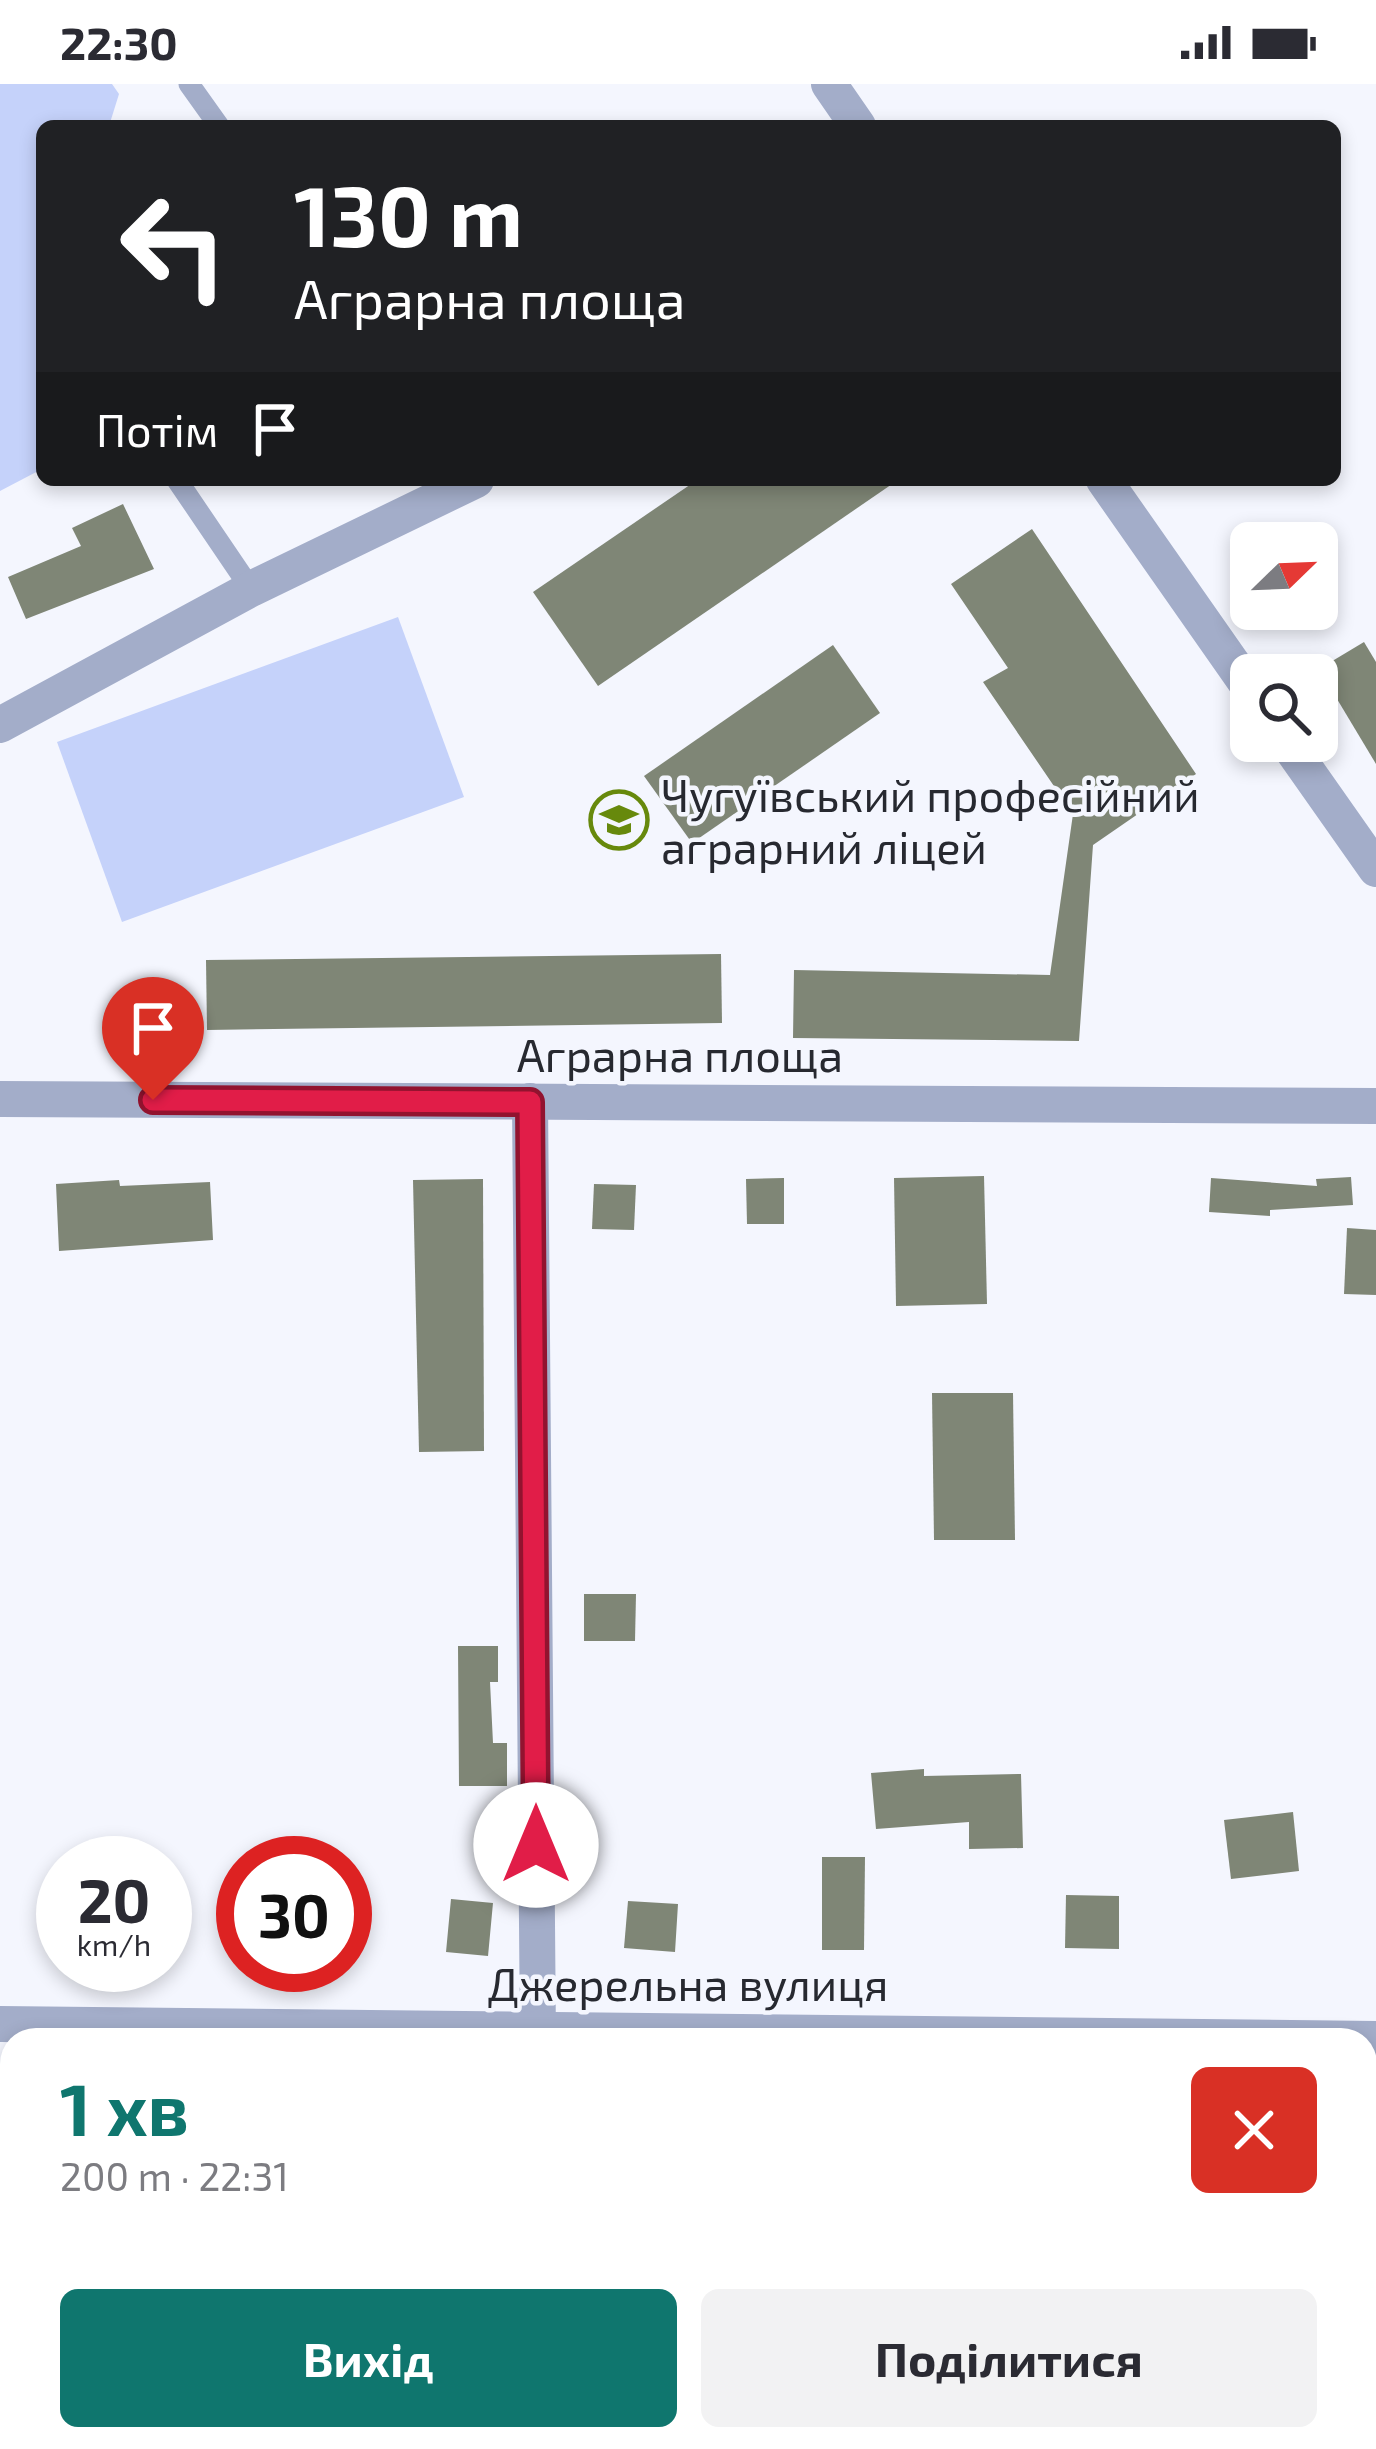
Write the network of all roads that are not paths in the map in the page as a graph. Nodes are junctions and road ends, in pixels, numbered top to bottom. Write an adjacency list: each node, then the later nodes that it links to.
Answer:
1 (189, 84): 3 (lane)
2 (830, 84): 4 (street)
3 (216, 120)
4 (854, 120)
5 (181, 486): 8 (lane)
6 (464, 486): 8 (street)
7 (1108, 486): 9 (street)
8 (251, 589): 10 (street)
9 (1230, 660)
10 (0, 725)
11 (1301, 762): 12 (street)
12 (1376, 869)
13 (4, 1091): 14 (street, Аграрна площа)
14 (530, 1102): 15 (street, Аграрна площа); 18 (street)
15 (1376, 1106)
16 (0, 2024): 17 (street, Джерельна вулиця)
17 (195, 2028)
18 (537, 2028)

